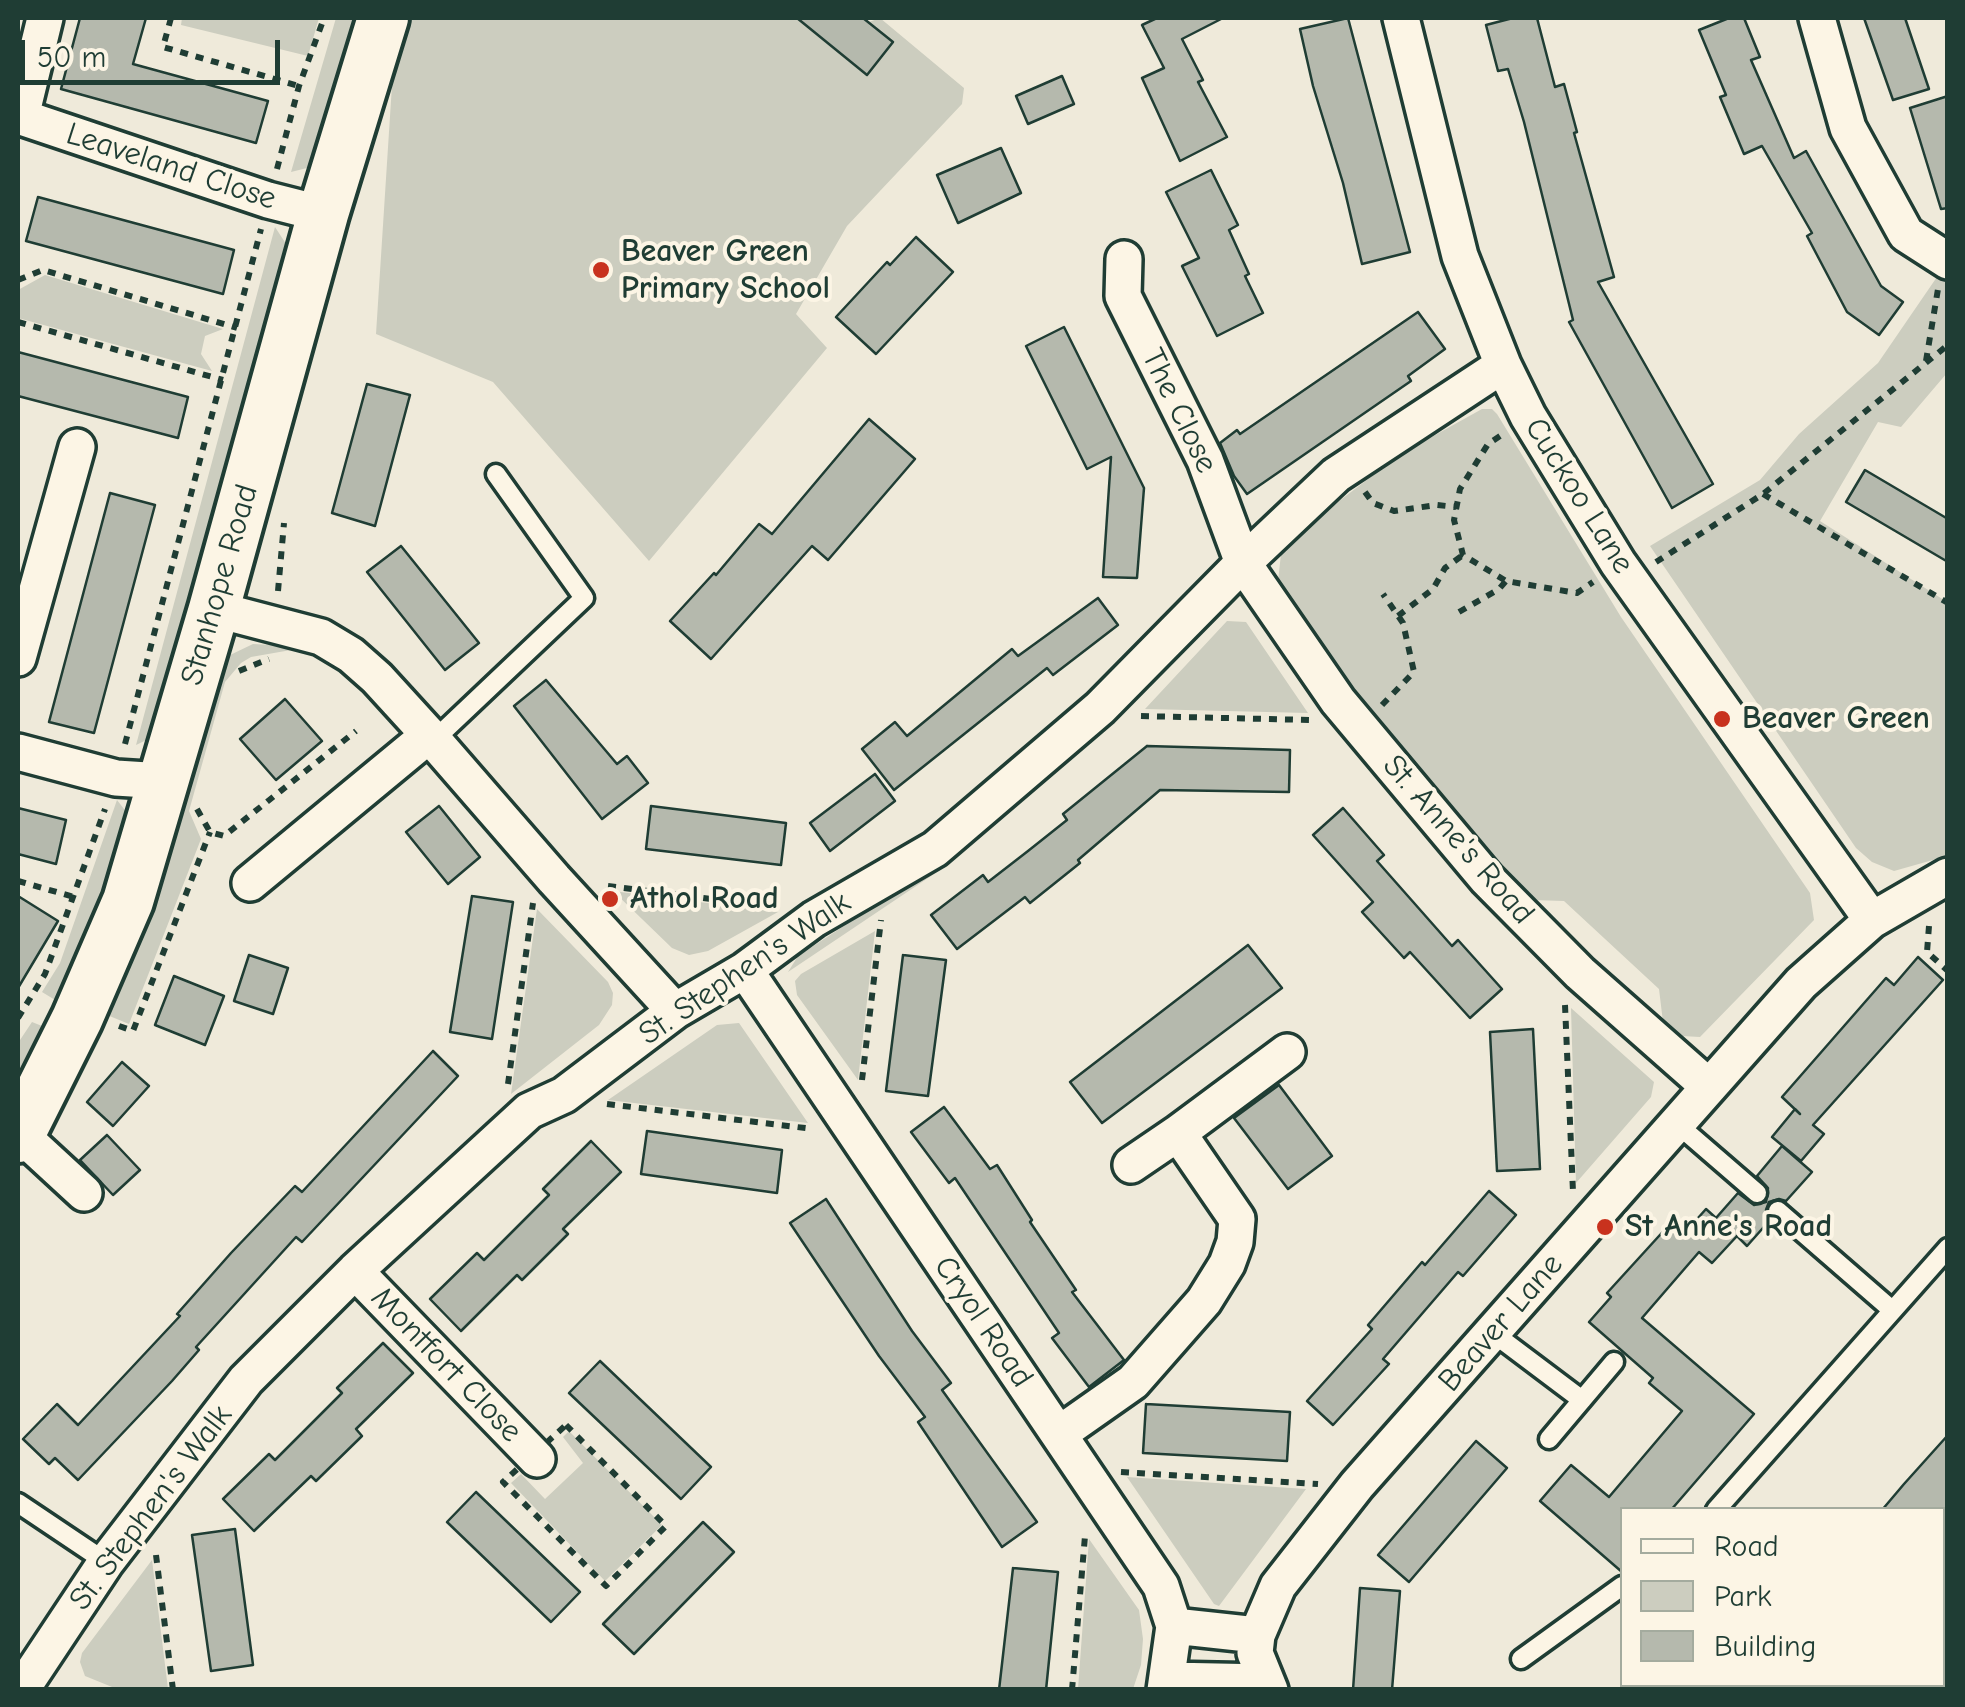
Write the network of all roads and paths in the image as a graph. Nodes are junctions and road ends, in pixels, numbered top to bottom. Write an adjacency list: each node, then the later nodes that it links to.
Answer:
1 (46, 18): 8 (street, Leaveland Close)
2 (171, 18): 7 (path)
3 (324, 18): 7 (path)
4 (384, 18): 10 (street, Stanhope Road)
5 (1401, 18): 18 (street, Cuckoo Lane)
6 (1817, 18): 12 (street)
7 (299, 86): 9 (path)
8 (19, 117): 9 (street, Leaveland Close)
9 (268, 200): 10 (street, Leaveland Close); 15 (path)
10 (322, 214): 32 (street, Stanhope Road)
11 (1124, 259): 27 (street, The Close)
12 (1947, 260): 17 (path)
13 (18, 280): 15 (path)
14 (18, 322): 19 (path)
15 (237, 328): 19 (path)
16 (1948, 345): 17 (path)
17 (1926, 362): 24 (path)
18 (1503, 365): 20 (street, Cuckoo Lane); 22 (street, St. Stephen's Walk)
19 (223, 380): 44 (path)
20 (1528, 416): 25 (path); 28 (street, Cuckoo Lane)
21 (77, 447): 36 (street)
22 (1348, 467): 25 (path); 27 (street, St. Stephen's Walk)
23 (496, 474): 42 (lane)
24 (1764, 494): 28 (path); 31 (path)
25 (1456, 507): 26 (path)
26 (1463, 555): 29 (path); 34 (path)
27 (1243, 563): 39 (street, St. Stephen's Walk); 40 (street, St. Anne's Road)
28 (1624, 571): 29 (path); 53 (street, Cuckoo Lane)
29 (1506, 581): 33 (path)
30 (1384, 594): 34 (path)
31 (1948, 603)
32 (214, 609): 42 (street); 44 (street, Stanhope Road)
33 (1459, 612)
34 (1398, 616): 40 (path)
35 (282, 655): 37 (path)
36 (18, 658)
37 (237, 672)
38 (1308, 704): 39 (path)
39 (1100, 708): 52 (street, St. Stephen's Walk)
40 (1360, 728): 57 (street, St. Anne's Road)
41 (356, 732): 45 (path)
42 (431, 738): 47 (street); 49 (street)
43 (18, 752): 44 (street)
44 (158, 788): 45 (path); 50 (path); 60 (street, Stanhope Road)
45 (210, 832): 60 (path)
46 (1948, 876): 53 (street, Beaver Lane)
47 (554, 879): 52 (path); 58 (street); 65 (path)
48 (18, 881): 50 (path)
49 (250, 883)
50 (74, 897): 59 (path)
51 (893, 911): 54 (path)
52 (814, 919): 56 (street, St. Stephen's Walk)
53 (1872, 920): 62 (street, Beaver Lane)
54 (879, 921): 55 (path); 64 (path)
55 (862, 932)
56 (745, 970): 58 (street, St. Stephen's Walk); 64 (street, Cryol Road)
57 (1580, 973): 62 (street, St. Anne's Road); 74 (path)
58 (676, 1010): 63 (street, St. Stephen's Walk)
59 (18, 1018)
60 (77, 1019): 69 (street, Stanhope Road)
61 (1286, 1052): 67 (street)
62 (1708, 1086): 66 (street, Beaver Lane)
63 (564, 1095): 65 (street, St. Stephen's Walk); 68 (path)
64 (834, 1101): 68 (street, Cryol Road)
65 (529, 1110): 76 (street, St. Stephen's Walk)
66 (1676, 1122): 72 (lane); 74 (street, Beaver Lane)
67 (1178, 1133): 70 (street); 81 (street)
68 (858, 1135): 81 (street, Cryol Road)
69 (18, 1136): 71 (street)
70 (1132, 1164)
71 (84, 1193)
72 (1758, 1193)
73 (1778, 1211): 77 (lane)
74 (1597, 1214): 78 (street, Beaver Lane)
75 (1948, 1248): 77 (lane)
76 (355, 1271): 83 (street, Montfort Close); 88 (street, St. Stephen's Walk)
77 (1892, 1310): 87 (lane)
78 (1493, 1333): 80 (lane); 85 (street, Beaver Lane)
79 (1614, 1362): 80 (lane)
80 (1582, 1400): 82 (lane)
81 (1060, 1434): 84 (street, Cryol Road)
82 (1549, 1439)
83 (534, 1456): 83 (path)
84 (1090, 1482): 85 (path); 91 (street, Cryol Road); 98 (path)
85 (1357, 1486): 92 (street, Beaver Lane)
86 (18, 1503): 89 (lane)
87 (1719, 1507)
88 (142, 1514): 89 (street, St. Stephen's Walk); 97 (path)
89 (106, 1562): 96 (street, St. Stephen's Walk)
90 (1620, 1587): 93 (lane)
91 (1174, 1626): 92 (street); 94 (street, Cryol Road)
92 (1257, 1634): 95 (street)
93 (1521, 1659)
94 (1166, 1685): 95 (street)
95 (1268, 1686)
96 (29, 1687)
97 (172, 1690)
98 (1072, 1690)

